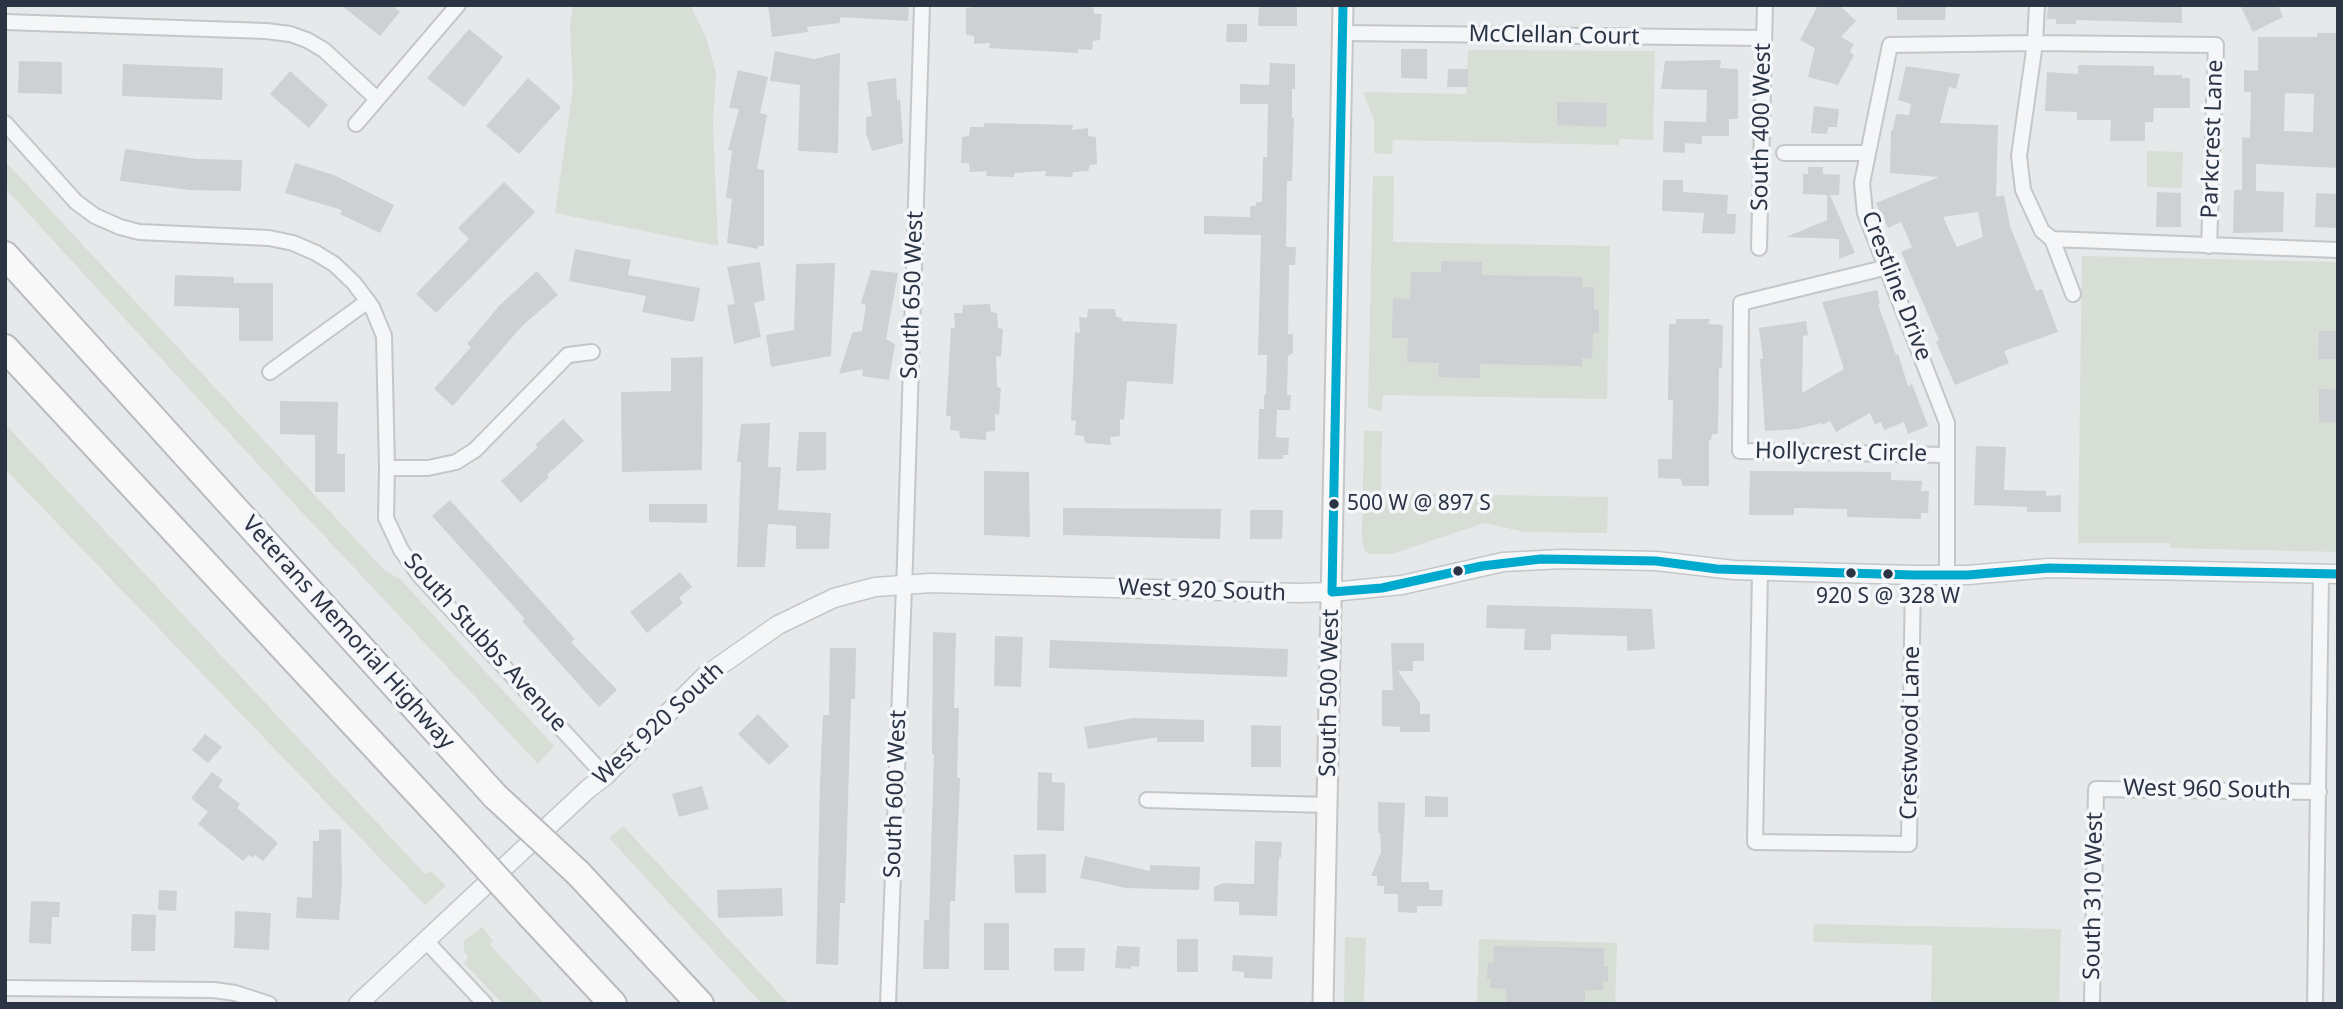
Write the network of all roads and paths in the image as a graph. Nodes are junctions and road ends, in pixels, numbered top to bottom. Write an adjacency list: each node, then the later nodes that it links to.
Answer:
1 (458, 5): 10 (street)
2 (922, 5): 32 (street, South 650 West)
3 (1343, 5): 7 (main road, South 500 West)
4 (1765, 5): 8 (street, South 400 West)
5 (2036, 5): 9 (street)
6 (5, 22): 10 (street)
7 (1343, 33): 8 (street, McClellan Court); 33 (main road, South 500 West)
8 (1764, 38): 17 (street, South 400 West)
9 (2035, 43): 14 (street, Crestline Drive); 15 (street); 16 (street, Parkcrest Lane)
10 (377, 99): 12 (street)
11 (5, 123): 22 (street, South Stubbs Avenue)
12 (356, 124)
13 (1784, 153): 14 (street)
14 (1868, 153): 20 (street, Crestline Drive)
15 (2052, 239): 16 (street); 21 (street)
16 (2209, 246): 18 (street)
17 (1759, 248)
18 (2338, 250)
19 (5, 255): 45 (highway, Veterans Memorial Highway, bridge)
20 (1888, 267): 26 (street, Crestline Drive); 26 (street, Hollycrest Circle)
21 (2073, 294)
22 (368, 301): 25 (street); 27 (street, South Stubbs Avenue)
23 (5, 348): 44 (highway, bridge)
24 (592, 352): 27 (street)
25 (270, 372)
26 (1946, 456): 31 (street, Crestline Drive)
27 (387, 468): 34 (street, South Stubbs Avenue)
28 (1760, 571): 30 (street, West 920 South); 30 (street, Crestwood Lane); 33 (street, West 920 South)
29 (2330, 574): 31 (street, West 920 South); 36 (street)
30 (1913, 575): 31 (street, West 920 South)
31 (1947, 576)
32 (903, 585): 33 (street, West 920 South); 34 (street, West 920 South); 46 (street, South 600 West)
33 (1332, 592): 38 (main road, South 500 West)
34 (606, 776): 39 (street, West 920 South)
35 (2095, 789): 36 (street, West 960 South); 48 (street, South 310 West)
36 (2319, 792): 49 (street)
37 (1147, 800): 38 (street)
38 (1327, 804): 47 (main road, South 500 West)
39 (426, 941): 42 (street, West 920 South); 43 (street)
40 (5, 988): 41 (street)
41 (269, 1004)
42 (358, 1004)
43 (485, 1004)
44 (613, 1004)
45 (700, 1004)
46 (888, 1004)
47 (1323, 1004)
48 (2092, 1004)
49 (2315, 1004)

